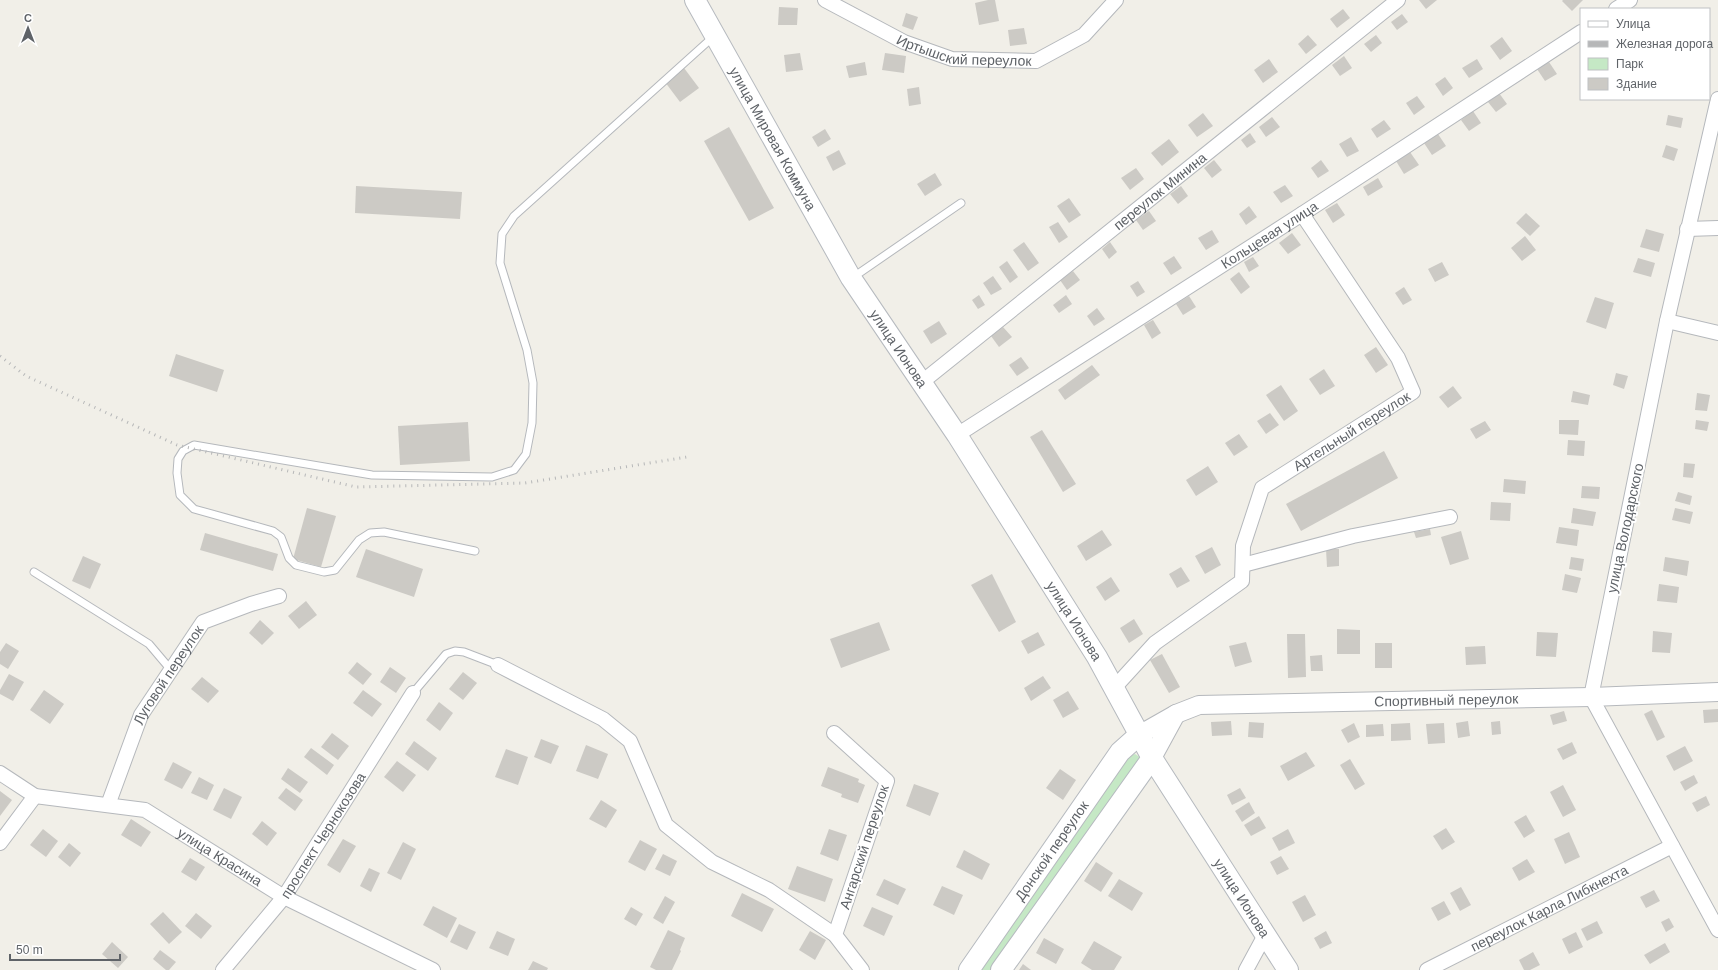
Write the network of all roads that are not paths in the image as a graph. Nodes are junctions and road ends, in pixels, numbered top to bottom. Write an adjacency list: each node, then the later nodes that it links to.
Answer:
1 (695, 0): 10 (main road, улица Мировая Коммуна)
2 (825, 0): 3 (street, Иртышский переулок)
3 (1116, 0)
4 (1398, 0): 19 (street, переулок Минина)
5 (1607, 0): 7 (street)
6 (1630, 0): 8 (street)
7 (1615, 8)
8 (1618, 8)
9 (1580, 33): 13 (street, Кольцевая улица)
10 (715, 35): 16 (main road, улица Мировая Коммуна); 22 (lane)
11 (1718, 99): 15 (street, улица Володарского)
12 (961, 202): 16 (lane)
13 (1302, 214): 20 (street, Кольцевая улица); 23 (street, Артельный переулок)
14 (1718, 228): 15 (street)
15 (1687, 229): 17 (street, улица Володарского)
16 (851, 278): 19 (main road, улица Ионова)
17 (1667, 321): 18 (street); 31 (street, улица Володарского)
18 (1718, 333)
19 (922, 382): 20 (main road, улица Ионова)
20 (957, 435): 28 (main road, улица Ионова)
21 (1450, 517): 23 (street)
22 (475, 551)
23 (1243, 565): 28 (street, Артельный переулок)
24 (34, 572): 27 (lane)
25 (278, 596): 27 (street, Луговой переулок)
26 (498, 665): 30 (lane); 43 (street)
27 (171, 670): 38 (street, Луговой переулок)
28 (1114, 688): 34 (main road, улица Ионова)
29 (1718, 692): 31 (street, Спортивный переулок)
30 (413, 693): 41 (street, проспект Чернокозова)
31 (1591, 697): 32 (street, Спортивный переулок); 40 (street)
32 (1176, 714): 34 (street, Спортивный переулок); 35 (street)
33 (834, 733): 43 (street, Ангарский переулок)
34 (1139, 735): 35 (main road, улица Ионова); 48 (main road, Донской переулок)
35 (1152, 758): 44 (main road, улица Ионова); 49 (main road, Донской переулок)
36 (0, 773): 37 (street, улица Красина)
37 (35, 796): 38 (street, улица Красина); 39 (street)
38 (108, 805): 41 (street, улица Красина)
39 (0, 843)
40 (1672, 846): 42 (street); 52 (street, переулок Карла Либкнехта)
41 (284, 897): 45 (street, проспект Чернокозова); 46 (street, улица Красина)
42 (1718, 930)
43 (835, 935): 47 (street)
44 (1265, 935): 50 (street); 51 (main road, улица Ионова)
45 (223, 970)
46 (433, 970)
47 (862, 970)
48 (969, 970)
49 (1001, 970)
50 (1246, 970)
51 (1288, 970)
52 (1426, 970)

